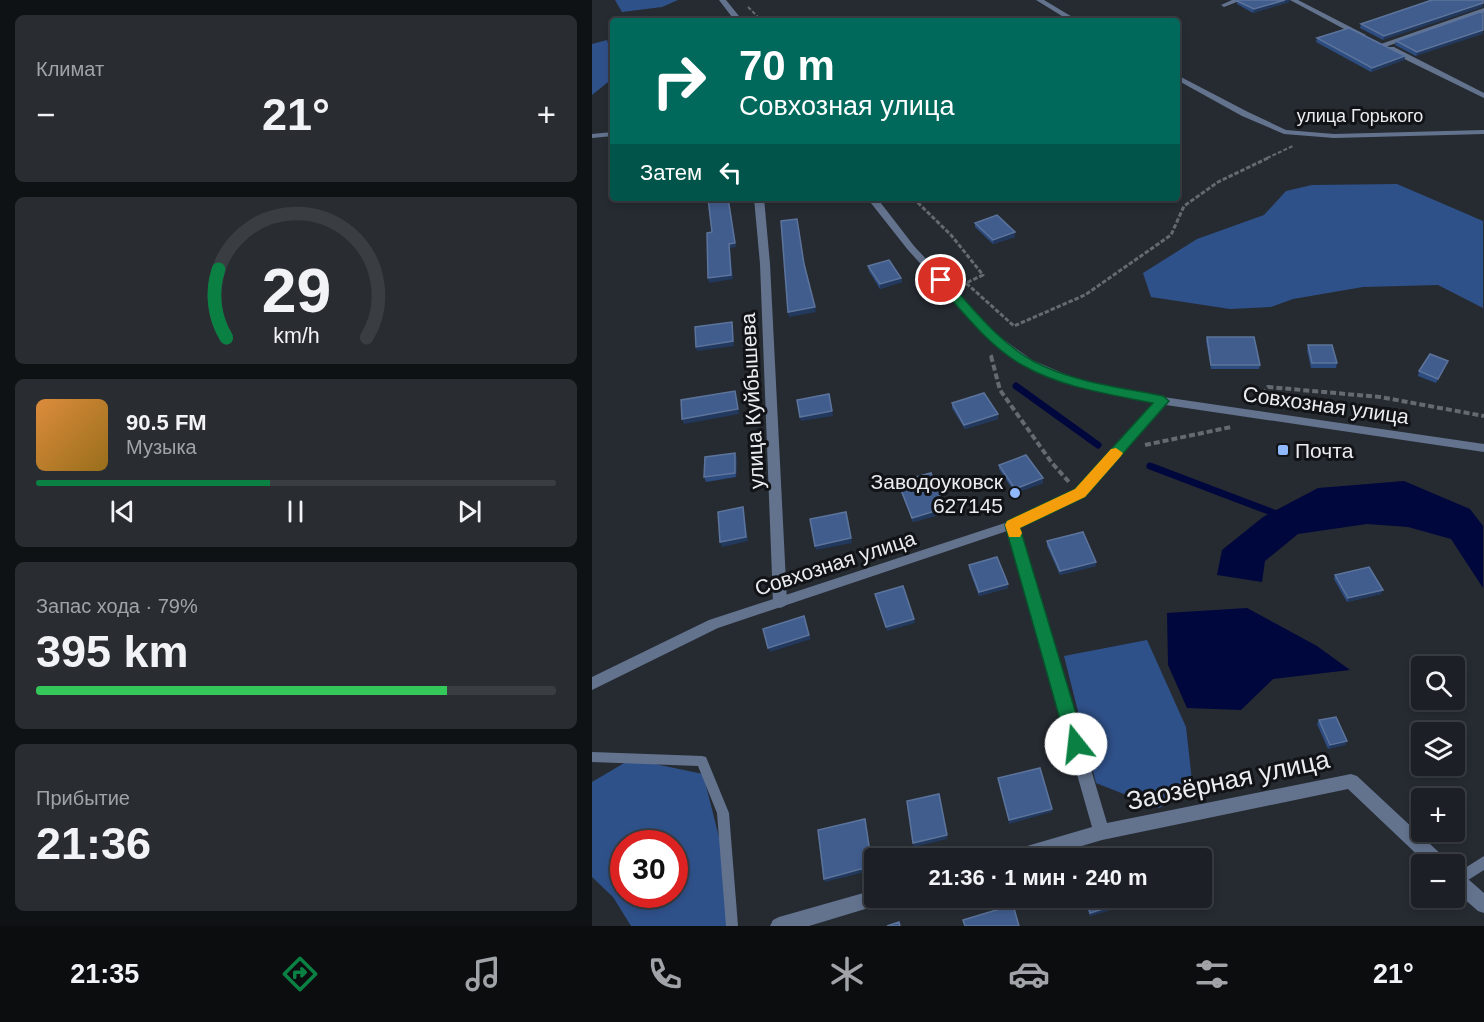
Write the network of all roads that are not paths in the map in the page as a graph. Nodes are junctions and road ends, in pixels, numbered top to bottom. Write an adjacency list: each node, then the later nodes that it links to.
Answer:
1 (722, 0): 7 (street)
2 (1039, 0): 8 (street)
3 (1240, 0): 5 (street)
4 (1292, 0): 9 (street)
5 (1224, 5)
6 (1483, 10): 9 (street)
7 (737, 18)
8 (1070, 18)
9 (1382, 45): 11 (street)
10 (1180, 79): 12 (street, улица Горького)
11 (1483, 96)
12 (1483, 132)
13 (610, 134): 14 (street)
14 (592, 136)
15 (759, 201): 20 (street, улица Куйбышева)
16 (874, 201): 17 (street, Совхозная улица)
17 (1163, 401): 18 (street, Совхозная улица); 19 (street, Совхозная улица)
18 (1483, 448)
19 (1012, 525): 20 (street, Совхозная улица); 23 (street)
20 (780, 602): 21 (street, Совхозная улица)
21 (592, 684)
22 (592, 757): 31 (lane)
23 (1102, 832): 24 (street); 25 (street, Заозёрная улица)
24 (1047, 848)
25 (1429, 854)
26 (1483, 862): 27 (lane)
27 (1465, 873)
28 (1465, 888): 30 (street)
29 (864, 901): 32 (street)
30 (1483, 905)
31 (732, 926)
32 (779, 926)

